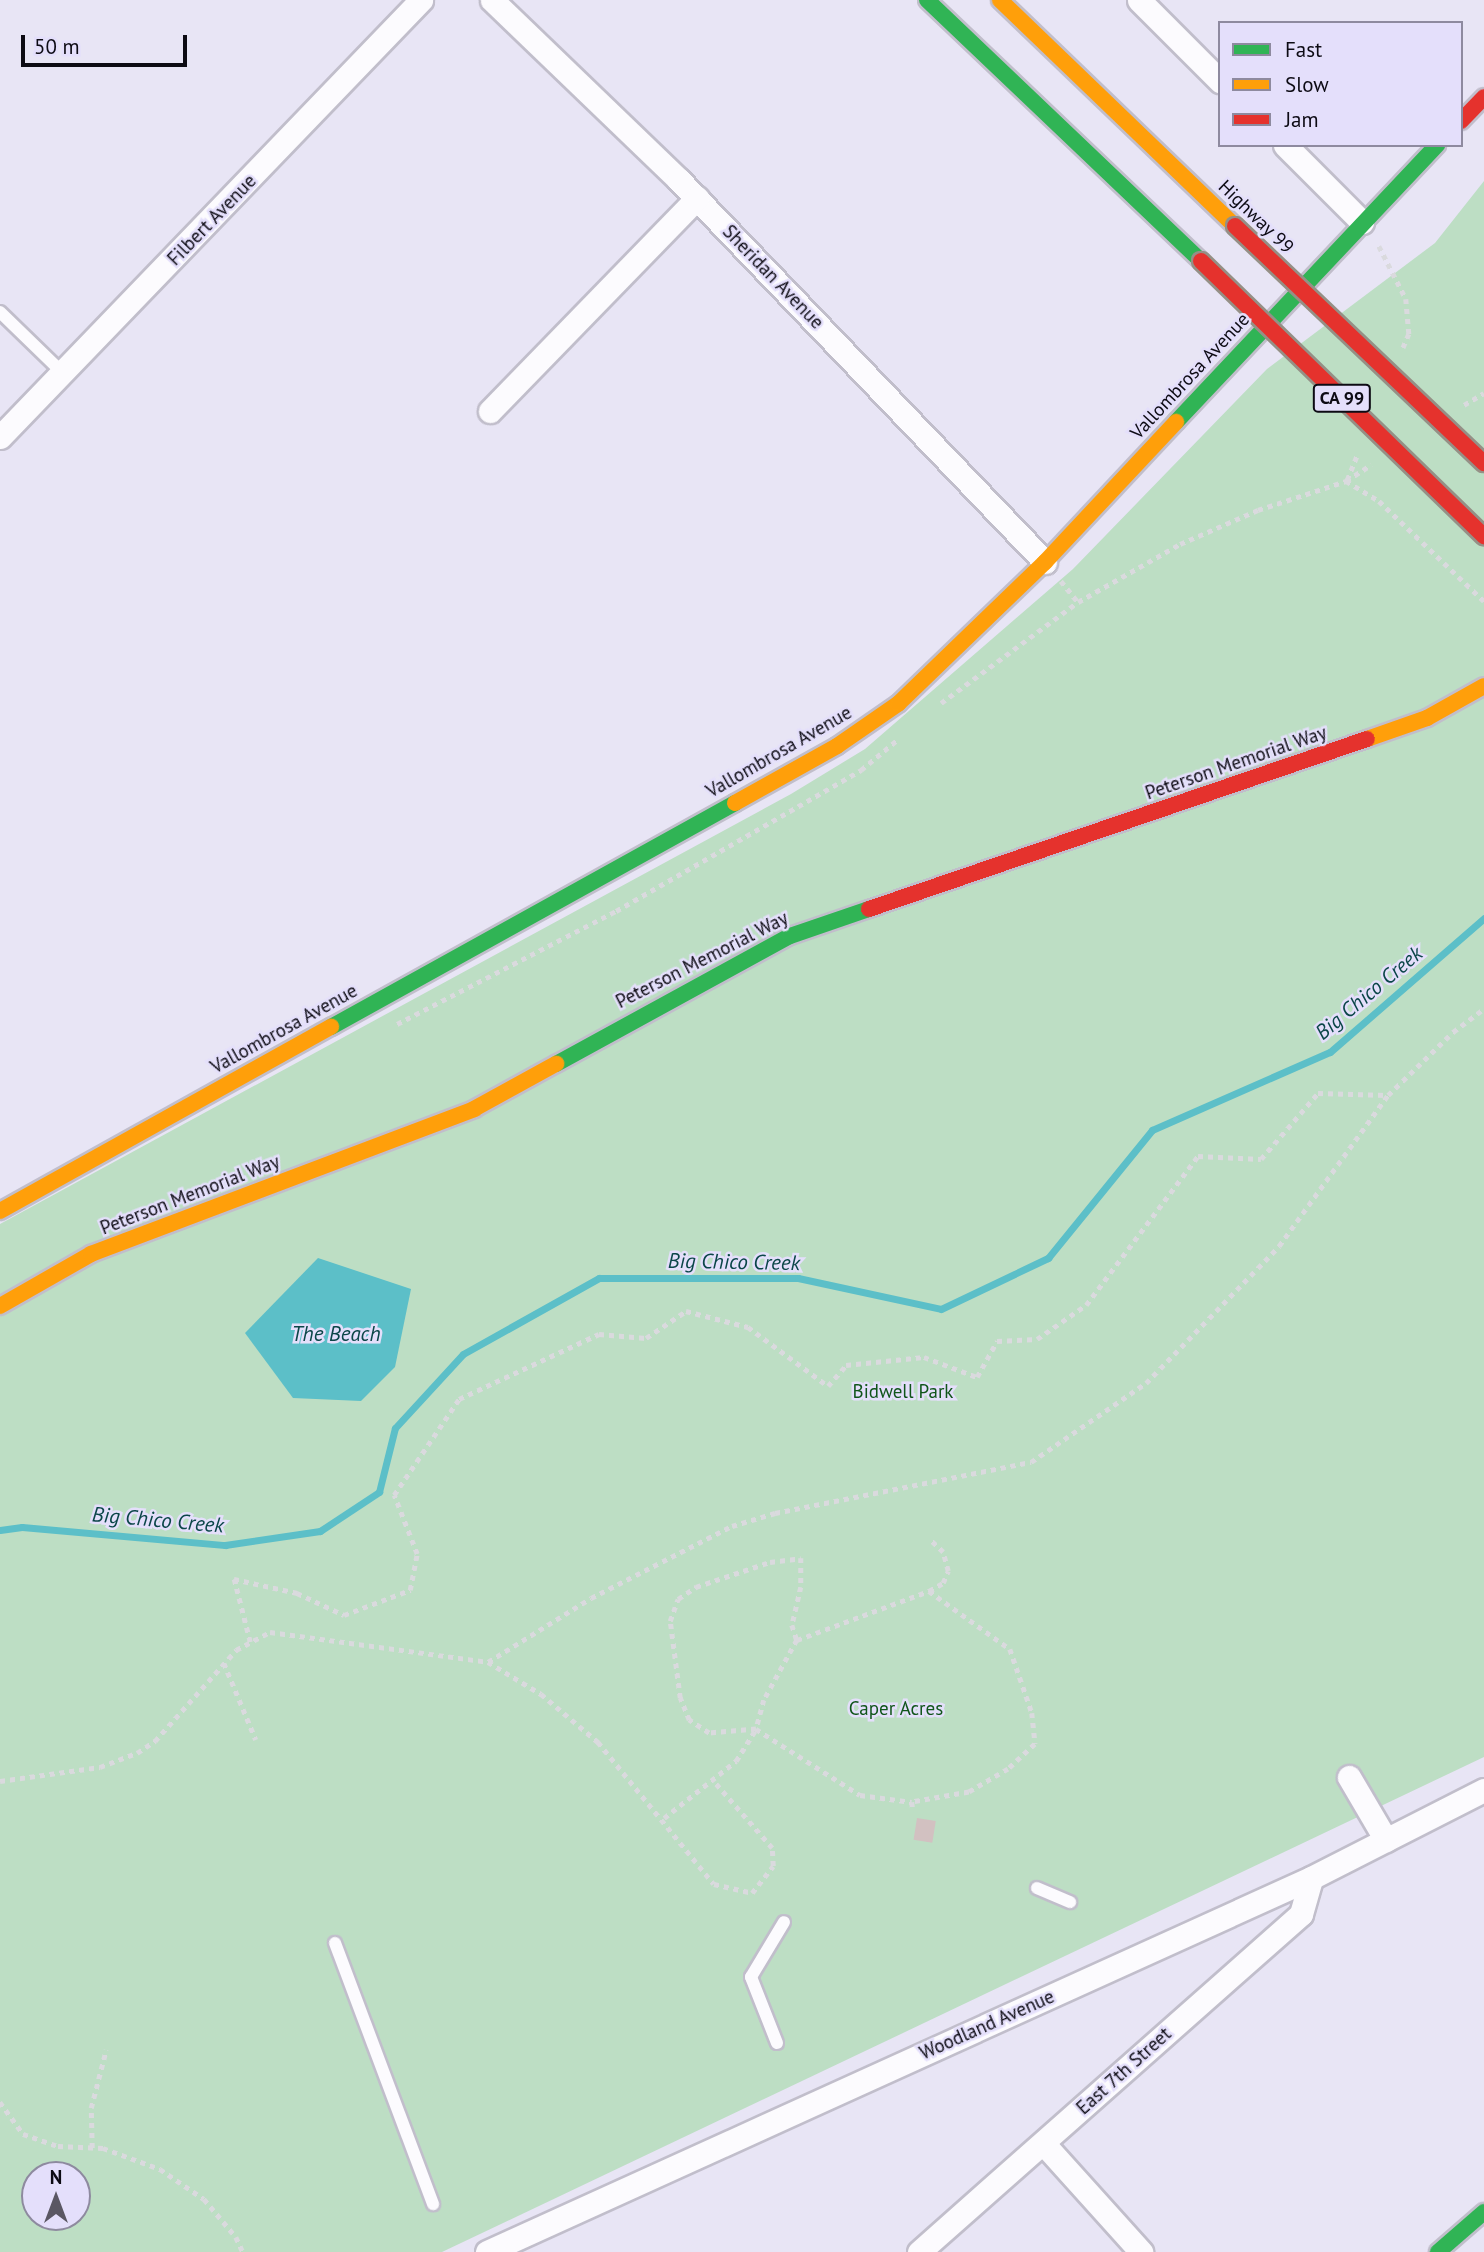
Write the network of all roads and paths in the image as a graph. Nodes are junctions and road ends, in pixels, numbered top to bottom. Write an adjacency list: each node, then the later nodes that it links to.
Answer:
1 (421, 0): 14 (street, Filbert Avenue)
2 (492, 0): 11 (street, Sheridan Avenue)
3 (927, 0): 18 (main road, CA 99, bridge)
4 (1000, 0): 17 (main road, Highway 99 / CA 99, bridge)
5 (1139, 0): 6 (street)
6 (1218, 79)
7 (1484, 97): 8 (main road)
8 (1463, 119)
9 (1286, 147): 12 (street)
10 (1435, 147): 12 (main road, Vallombrosa Avenue)
11 (697, 198): 15 (street); 19 (street, Sheridan Avenue)
12 (1362, 222): 19 (main road, Vallombrosa Avenue)
13 (0, 312): 14 (lane)
14 (64, 375): 16 (street, Filbert Avenue)
15 (489, 411)
16 (0, 437)
17 (1484, 463)
18 (1484, 536)
19 (1045, 562): 25 (main road, Vallombrosa Avenue)
20 (1484, 601): 21 (path)
21 (1078, 603)
22 (1484, 687): 26 (main road, Peterson Memorial Way)
23 (1484, 1009): 24 (path)
24 (1388, 1095): 30 (path); 31 (path)
25 (0, 1211)
26 (0, 1306)
27 (930, 1539): 28 (path)
28 (929, 1591): 29 (path); 39 (path)
29 (797, 1640): 33 (path); 33 (path)
30 (250, 1642): 31 (path); 32 (path)
31 (488, 1662): 41 (path)
32 (224, 1663): 34 (path); 36 (path)
33 (756, 1730): 37 (path); 39 (path)
34 (256, 1740)
35 (1349, 1777): 42 (street)
36 (0, 1781)
37 (714, 1783): 41 (path); 41 (path)
38 (1484, 1790): 42 (street, Woodland Avenue)
39 (912, 1802): 40 (path)
40 (913, 1811)
41 (664, 1818)
42 (1386, 1840): 43 (street, Woodland Avenue)
43 (1311, 1878): 51 (street, East 7th Street); 56 (street, Woodland Avenue)
44 (1037, 1888): 45 (lane)
45 (1070, 1902)
46 (784, 1922): 48 (lane)
47 (335, 1942): 53 (lane)
48 (777, 2043)
49 (106, 2050): 52 (path)
50 (0, 2102): 52 (path)
51 (1043, 2143): 57 (street, East 7th Street); 58 (street)
52 (92, 2148): 55 (path)
53 (433, 2204)
54 (1484, 2212): 59 (main road)
55 (243, 2252)
56 (487, 2252)
57 (919, 2252)
58 (1141, 2252)
59 (1438, 2252)

